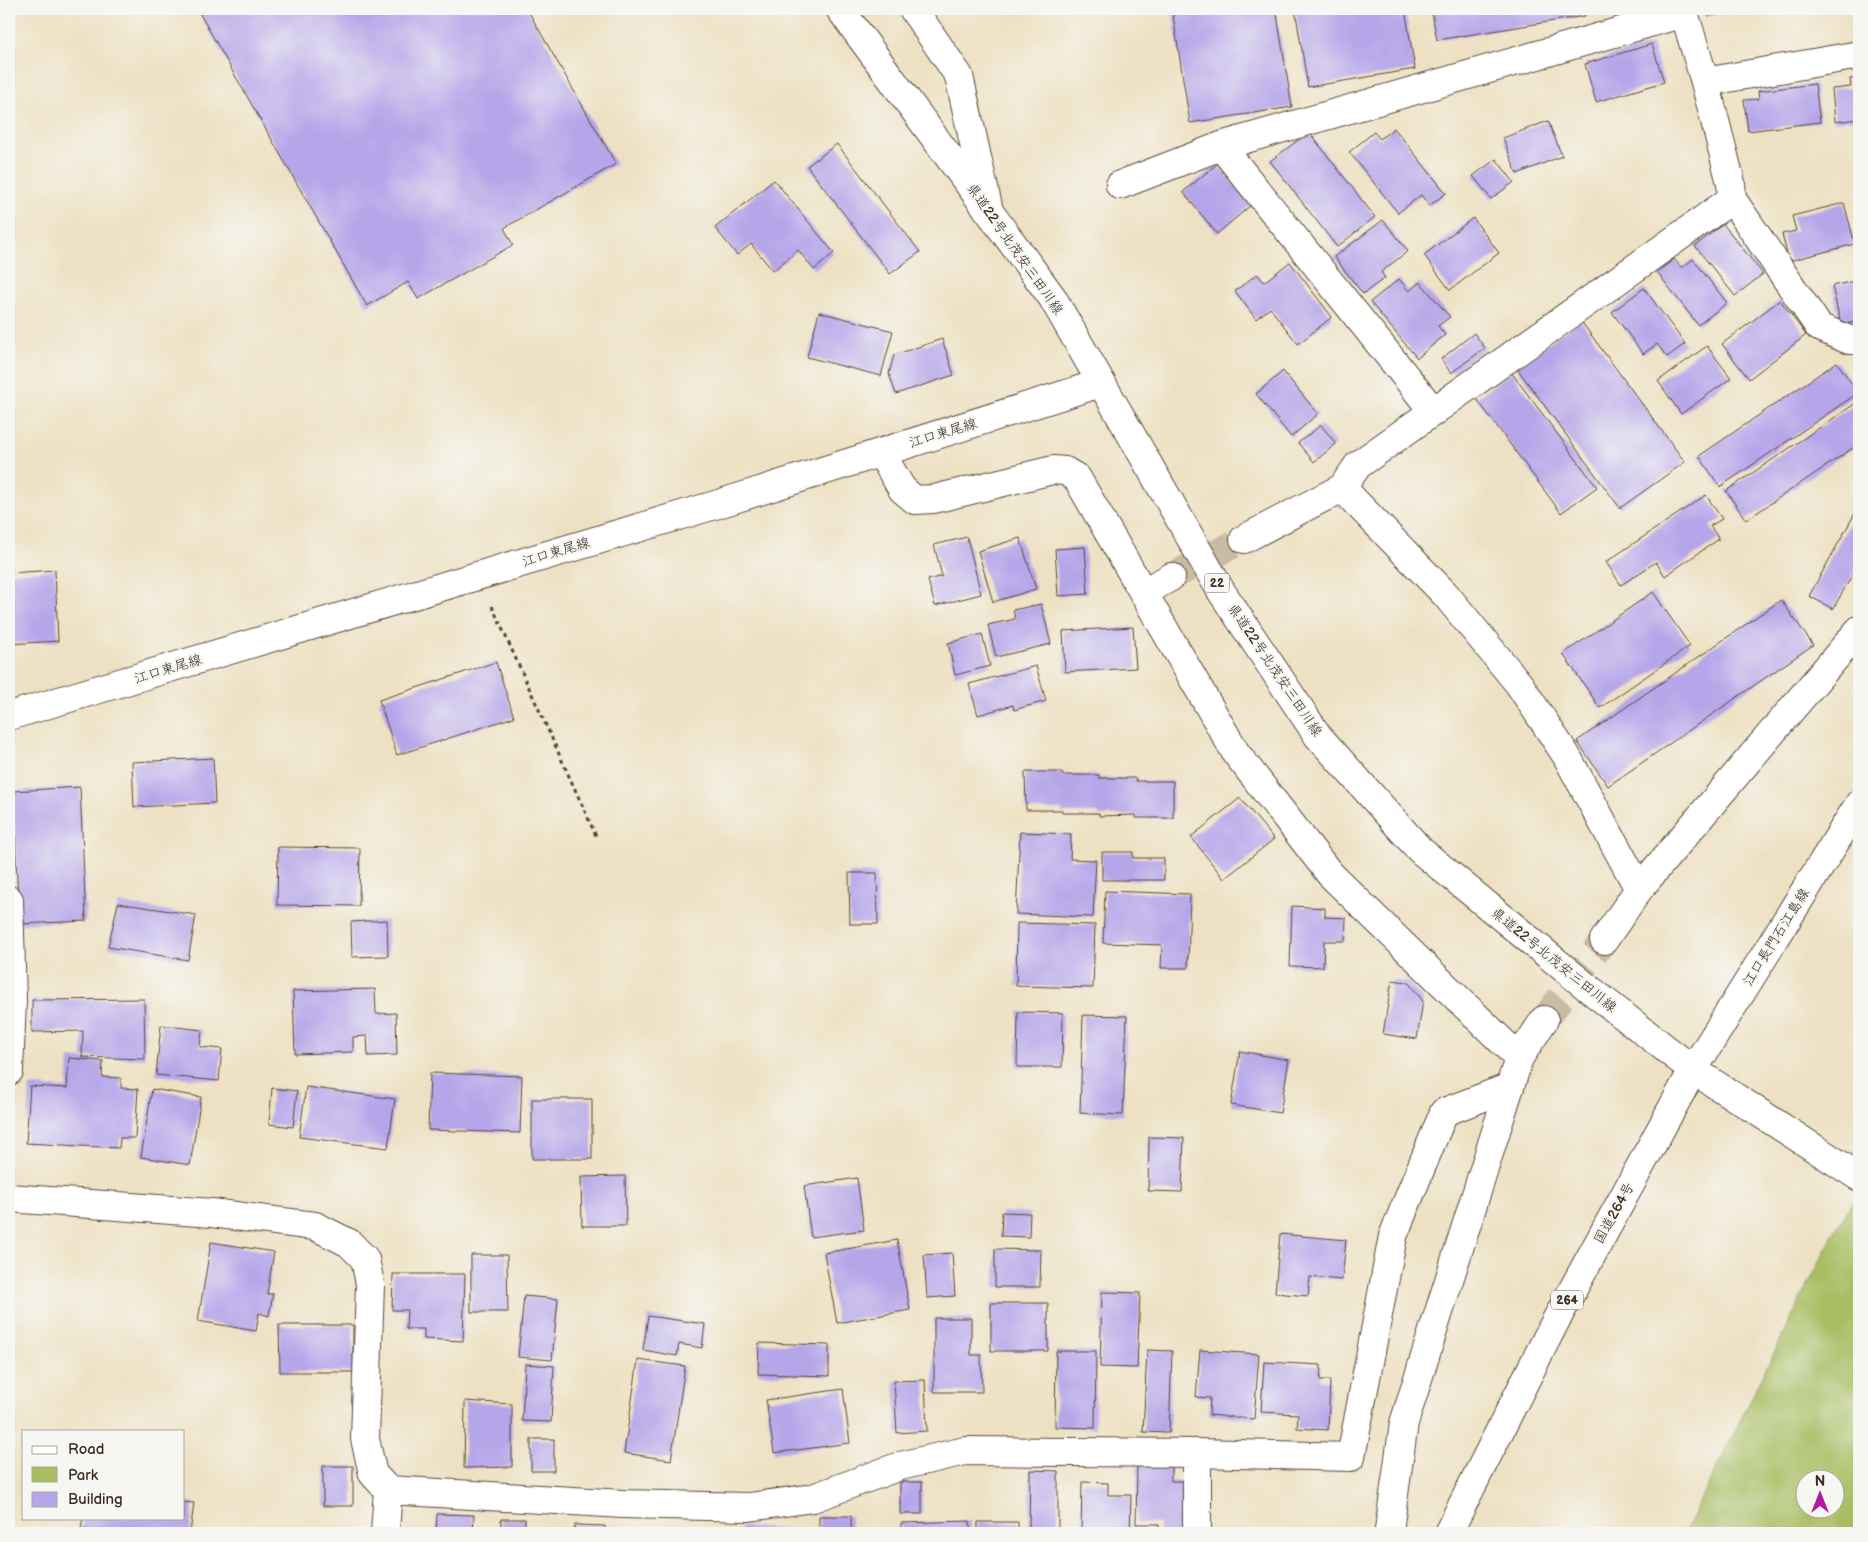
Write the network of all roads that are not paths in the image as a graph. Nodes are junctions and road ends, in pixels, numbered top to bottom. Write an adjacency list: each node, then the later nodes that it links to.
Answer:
1 (840, 9): 9 (main road, 県道22号北茂安三田川線 / 22)
2 (913, 9): 9 (main road)
3 (1683, 11): 5 (main road); 6 (main road)
4 (1859, 55): 5 (main road)
5 (1705, 82): 8 (main road)
6 (1221, 146): 7 (main road); 12 (main road)
7 (1120, 185)
8 (1732, 199): 10 (main road); 12 (main road)
9 (989, 211): 11 (main road, 県道22号北茂安三田川線 / 22)
10 (1859, 340)
11 (1101, 383): 13 (main road, 江口東尾線); 26 (main road, 県道22号北茂安三田川線 / 22)
12 (1434, 412): 14 (main road)
13 (881, 453): 17 (main road); 19 (main road, 江口東尾線)
14 (1342, 488): 15 (main road); 21 (main road)
15 (1244, 539)
16 (1171, 577): 17 (main road)
17 (1144, 592): 25 (main road)
18 (1859, 630): 21 (main road)
19 (9, 716)
20 (1859, 804): 26 (main road, 江口長門石江島線)
21 (1639, 889): 23 (main road)
22 (9, 900): 27 (main road)
23 (1604, 940)
24 (1544, 1020): 25 (main road)
25 (1519, 1058): 28 (main road)
26 (1693, 1070): 29 (main road); 36 (main road, 国道264号 / 264)
27 (9, 1071)
28 (1510, 1087): 31 (main road); 35 (main road)
29 (1848, 1171)
30 (9, 1198): 32 (main road)
31 (1197, 1453): 32 (main road); 34 (main road)
32 (388, 1490): 33 (main road)
33 (385, 1533)
34 (1197, 1533)
35 (1392, 1533)
36 (1448, 1533)

